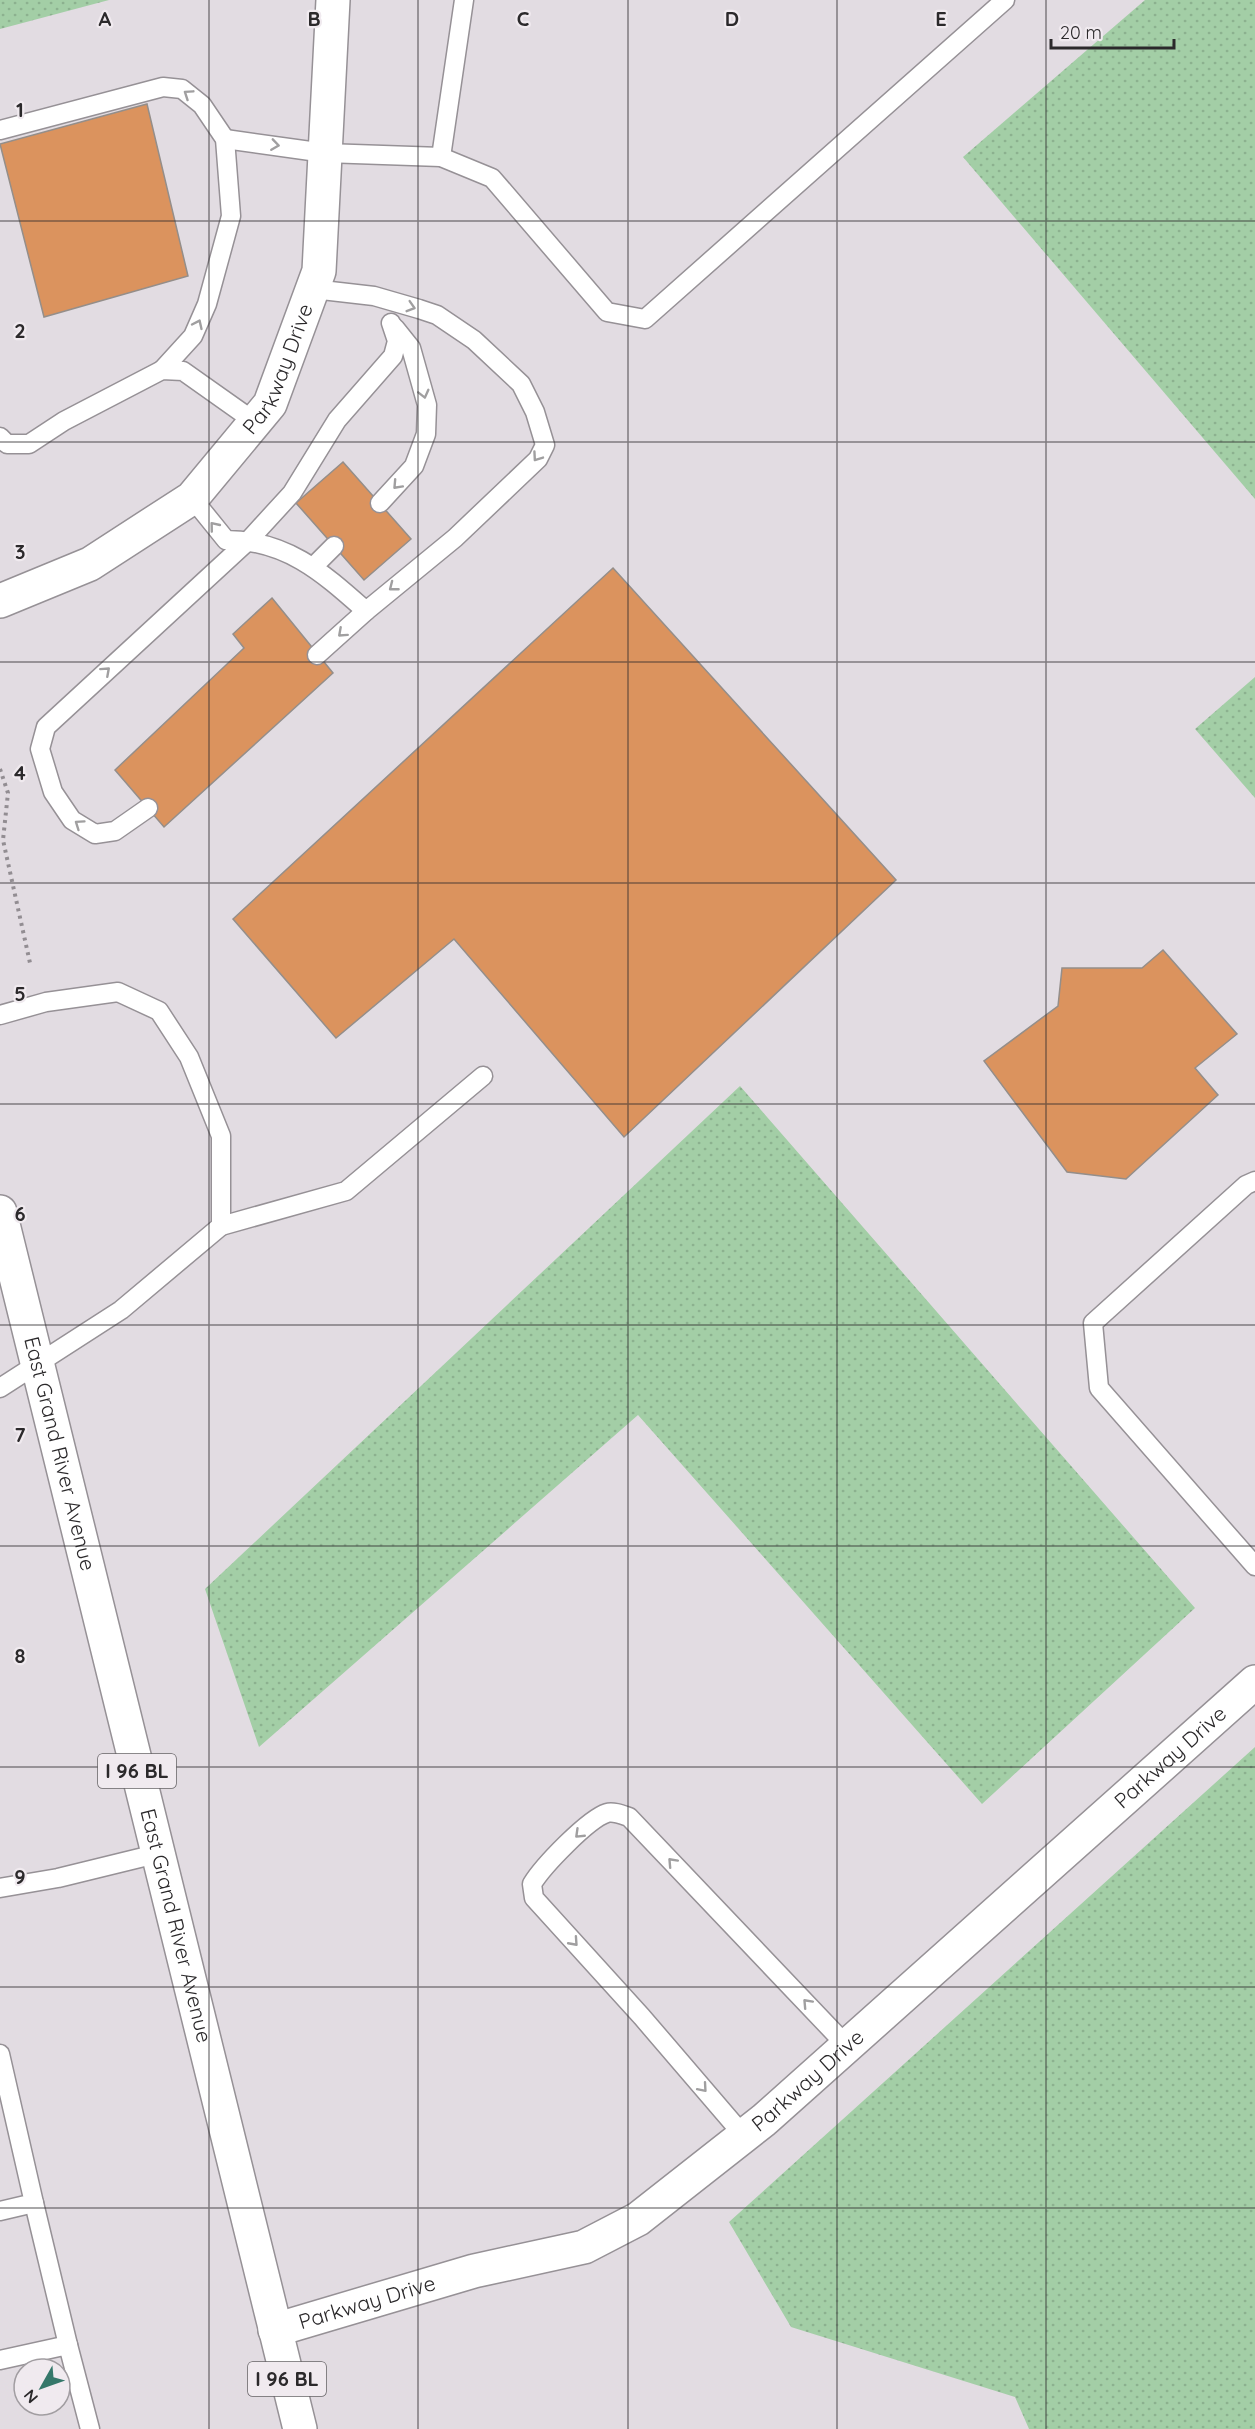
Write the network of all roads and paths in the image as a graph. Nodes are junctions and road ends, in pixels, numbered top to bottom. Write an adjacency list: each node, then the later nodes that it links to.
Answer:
1 (333, 0): 6 (street, Parkway Drive)
2 (464, 0): 7 (lane)
3 (1005, 0): 7 (lane)
4 (0, 130): 5 (lane, one-way to 4)
5 (225, 139): 6 (lane, one-way to 6); 11 (lane, one-way to 5)
6 (325, 153): 7 (lane); 8 (street, Parkway Drive)
7 (441, 157)
8 (313, 289): 9 (lane); 12 (street, Parkway Drive)
9 (374, 296): 10 (lane); 20 (lane, one-way to 20)
10 (391, 323): 15 (lane, one-way to 15); 16 (lane)
11 (162, 370): 12 (lane); 13 (lane)
12 (255, 422): 14 (street, Parkway Drive)
13 (0, 437)
14 (192, 498): 16 (lane, one-way to 14); 19 (street, Parkway Drive)
15 (380, 503)
16 (249, 540): 18 (lane); 23 (lane, one-way to 16)
17 (334, 546): 18 (lane)
18 (313, 567): 20 (lane)
19 (0, 601)
20 (366, 611): 21 (lane, one-way to 21)
21 (317, 655)
22 (0, 769): 24 (path)
23 (148, 808)
24 (30, 963)
25 (0, 1014): 29 (lane)
26 (483, 1076): 29 (lane)
27 (1255, 1181): 32 (lane)
28 (0, 1212): 30 (street, East Grand River Avenue / I 96 BL)
29 (221, 1226): 30 (lane)
30 (37, 1364): 31 (lane); 34 (street, East Grand River Avenue / I 96 BL)
31 (0, 1388)
32 (1255, 1566)
33 (1255, 1682): 36 (street, Parkway Drive)
34 (156, 1854): 35 (lane); 41 (street, East Grand River Avenue / I 96 BL)
35 (0, 1888)
36 (847, 2046): 38 (street, Parkway Drive); 38 (lane, one-way to 38)
37 (0, 2054): 39 (lane)
38 (744, 2136): 41 (street, Parkway Drive)
39 (34, 2203): 40 (lane); 42 (lane)
40 (0, 2211)
41 (275, 2330): 45 (street, East Grand River Avenue / I 96 BL)
42 (68, 2345): 43 (lane); 44 (lane)
43 (0, 2360)
44 (90, 2429)
45 (300, 2429)

